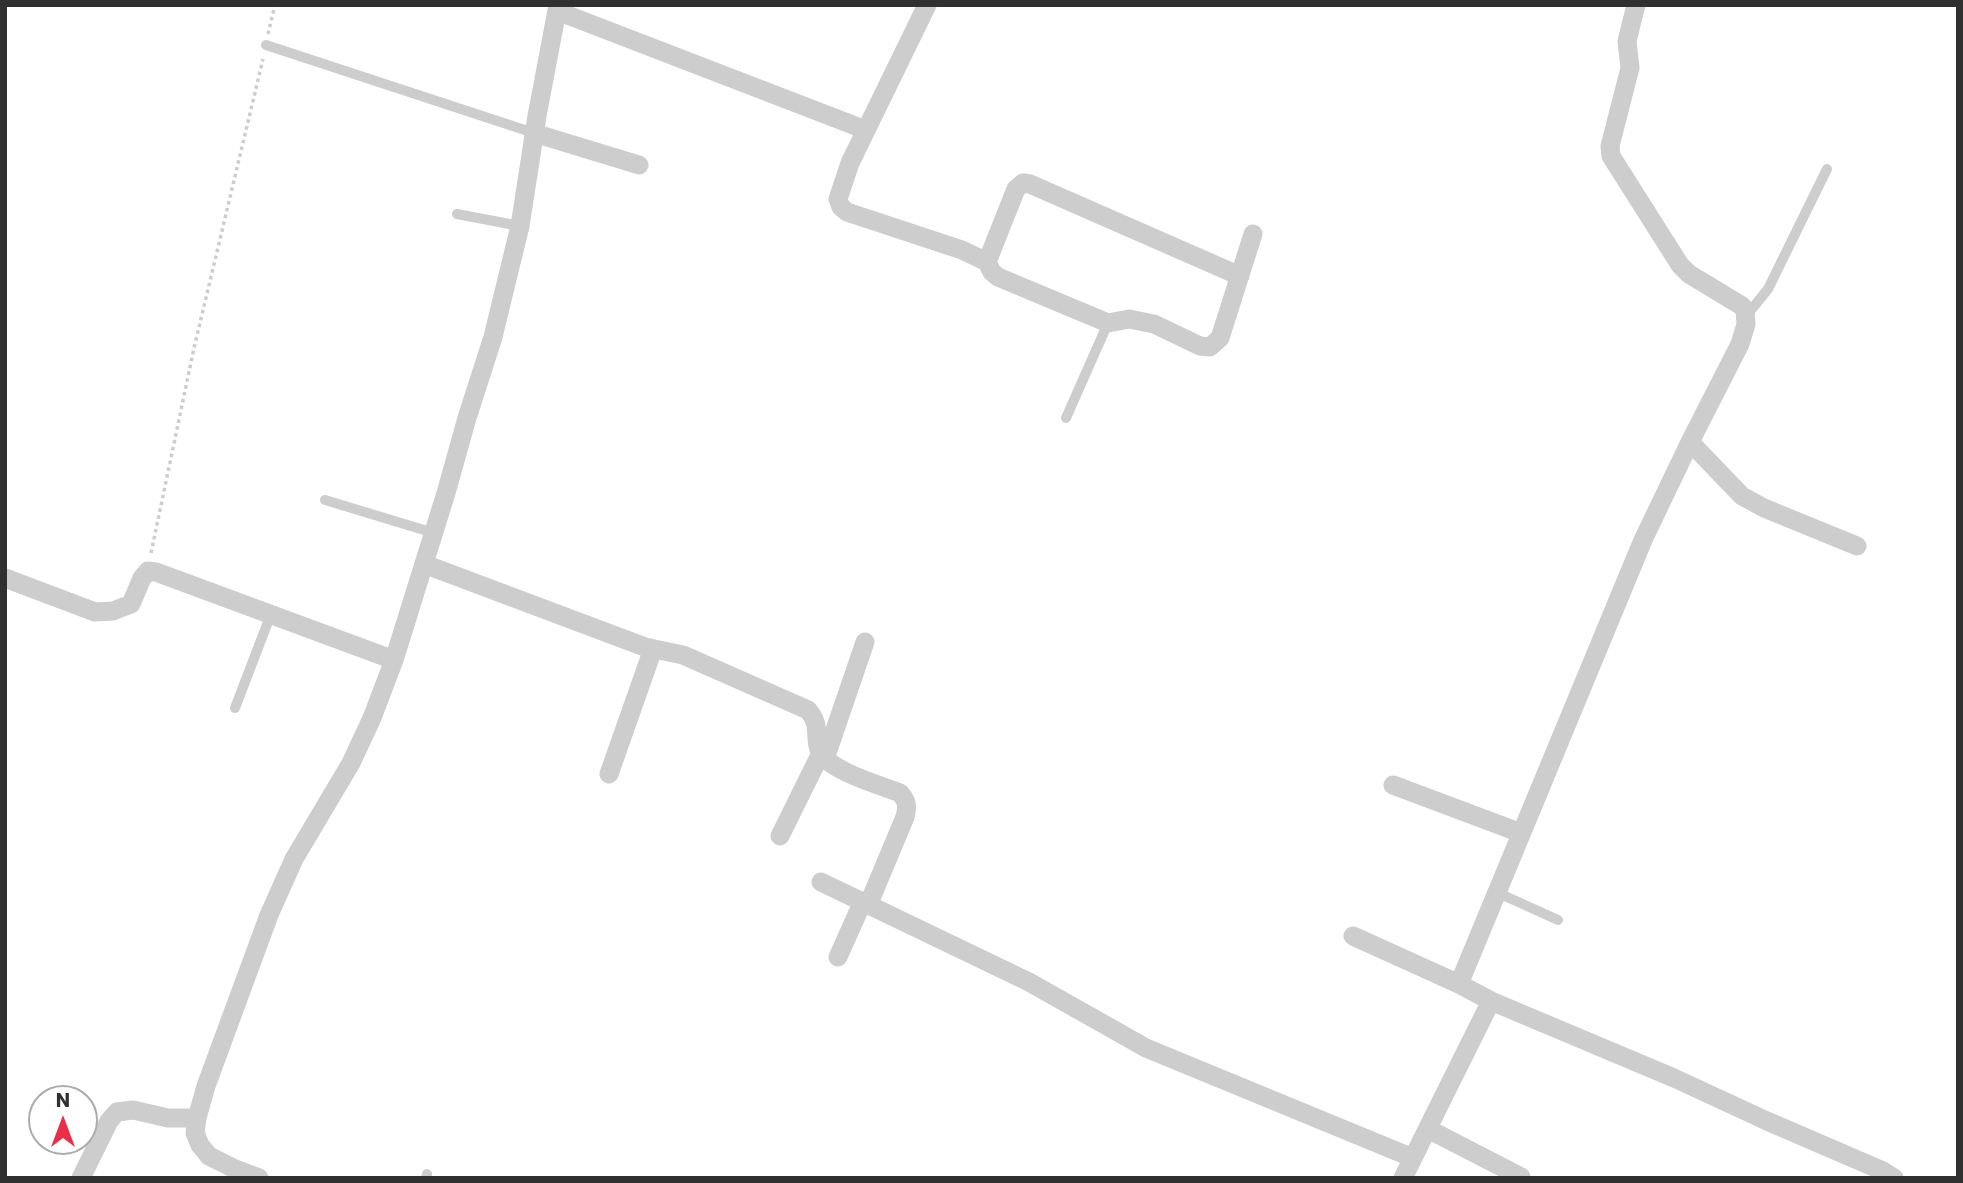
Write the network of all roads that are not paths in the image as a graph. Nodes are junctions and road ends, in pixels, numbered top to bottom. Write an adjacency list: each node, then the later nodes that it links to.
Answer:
1 (927, 5): 5 (street)
2 (1636, 5): 14 (street)
3 (557, 8): 5 (street); 6 (street)
4 (266, 45): 6 (lane)
5 (866, 130): 12 (street)
6 (534, 133): 7 (street); 10 (street)
7 (639, 165)
8 (1827, 169): 14 (lane)
9 (457, 214): 10 (lane)
10 (520, 226): 19 (street)
11 (1253, 234): 13 (street)
12 (987, 262): 13 (street); 15 (street)
13 (1240, 276): 15 (street)
14 (1747, 316): 17 (street)
15 (1108, 323): 16 (lane)
16 (1066, 418)
17 (1689, 442): 20 (street); 31 (street)
18 (325, 500): 19 (lane)
19 (434, 533): 21 (street)
20 (1857, 546)
21 (424, 564): 25 (street); 26 (street)
22 (5, 578): 23 (street)
23 (271, 614): 26 (street); 27 (lane)
24 (865, 642): 28 (street)
25 (653, 649): 28 (street); 29 (street)
26 (394, 660): 41 (street)
27 (235, 708)
28 (823, 756): 32 (street); 35 (street)
29 (609, 774)
30 (1394, 785): 31 (street)
31 (1521, 833): 34 (street)
32 (780, 836)
33 (821, 882): 35 (street)
34 (1496, 892): 36 (lane); 39 (street)
35 (866, 902): 38 (street); 43 (street)
36 (1558, 920)
37 (1353, 936): 39 (street)
38 (838, 957)
39 (1459, 984): 40 (street)
40 (1490, 1001): 42 (street); 48 (street)
41 (197, 1118): 45 (street); 46 (street)
42 (1428, 1129): 43 (street); 44 (street)
43 (1413, 1158): 47 (street)
44 (1521, 1177)
45 (82, 1178)
46 (259, 1178)
47 (1403, 1178)
48 (1894, 1178)

